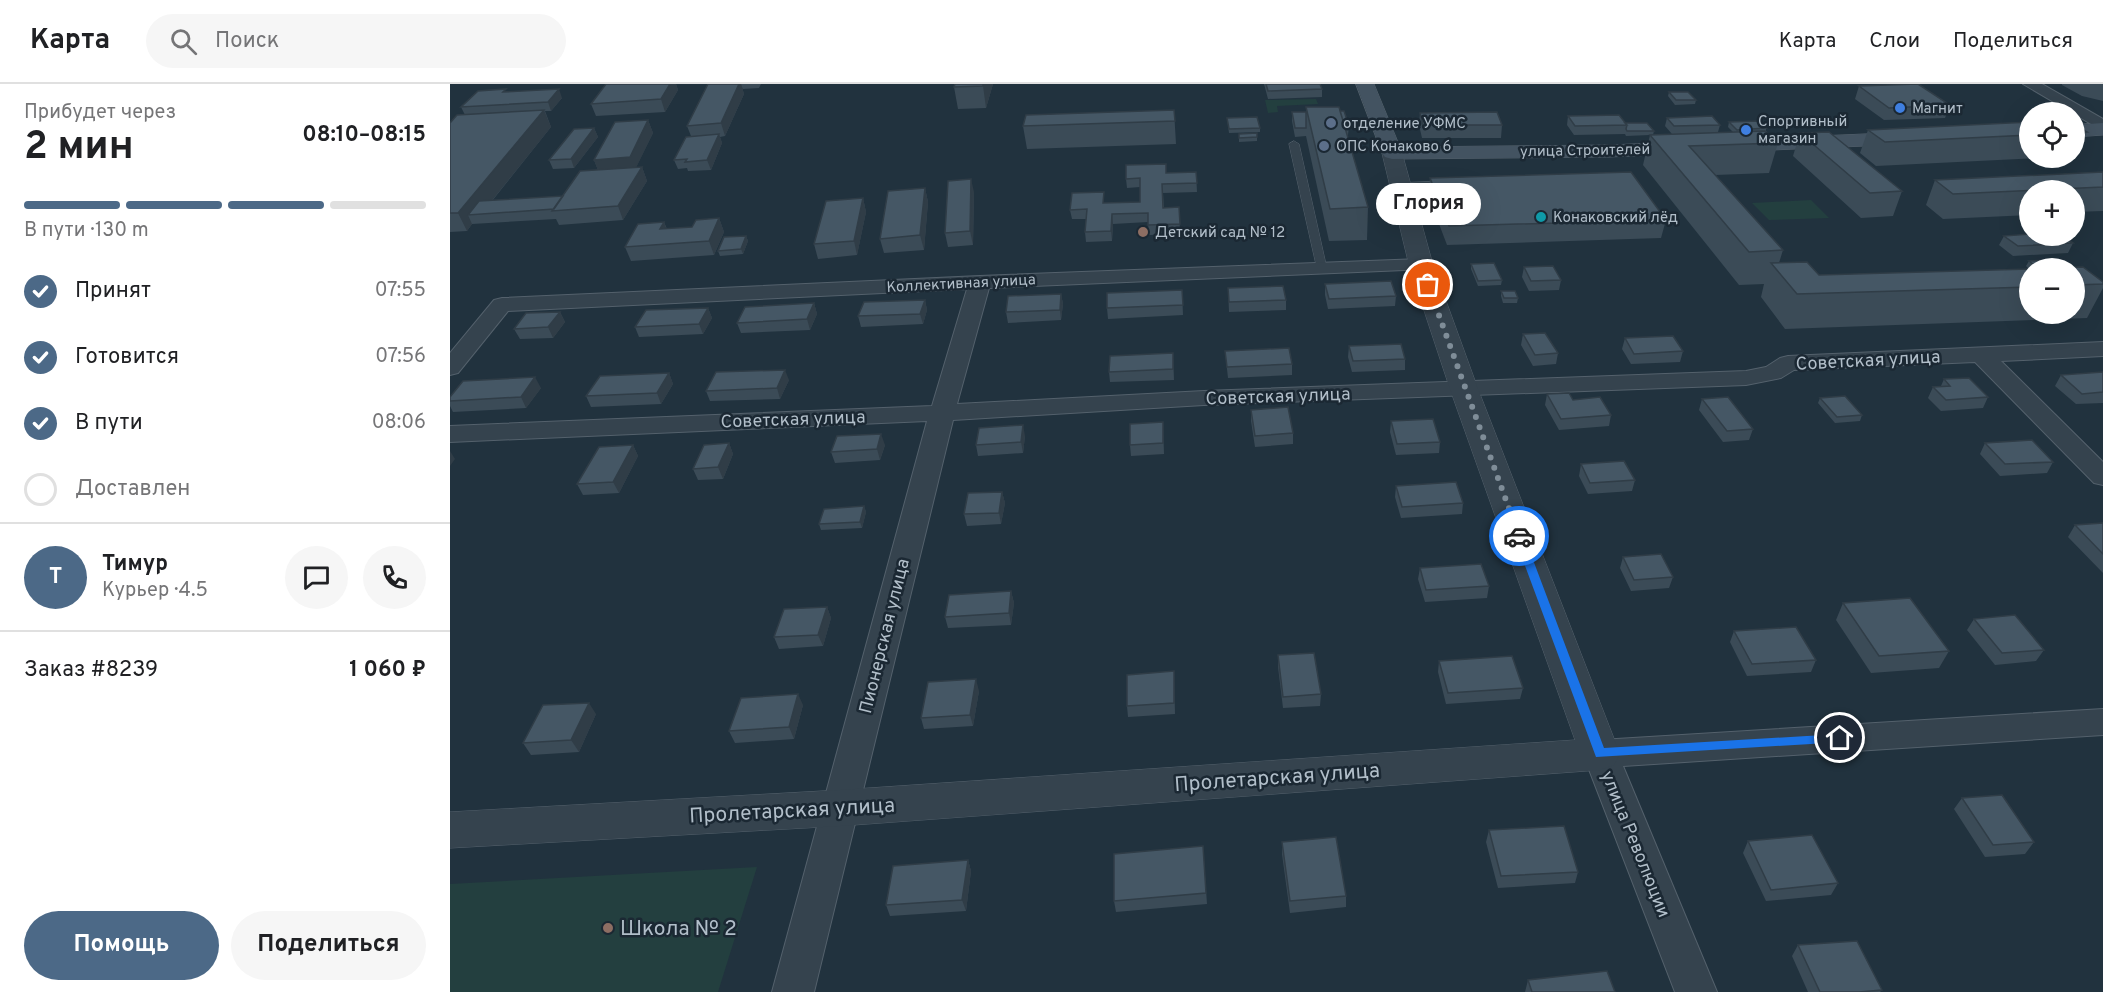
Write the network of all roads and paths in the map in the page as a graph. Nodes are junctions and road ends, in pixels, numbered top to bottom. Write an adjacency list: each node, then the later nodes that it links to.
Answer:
1 (1365, 84): 7 (main road, улица Революции)
2 (2031, 84): 3 (street)
3 (2102, 130): 4 (main road)
4 (2085, 131)
5 (1936, 137): 7 (main road, улица Строителей)
6 (1294, 144): 11 (lane)
7 (1392, 153): 9 (street, улица Революции)
8 (1457, 184): 9 (lane)
9 (1400, 186): 10 (street, улица Революции)
10 (1421, 265): 11 (street, Коллективная улица); 18 (street, улица Революции)
11 (1322, 269): 12 (street, Коллективная улица)
12 (980, 282): 13 (street, Коллективная улица); 19 (street, Пионерская улица)
13 (474, 339): 14 (street); 17 (street)
14 (450, 340)
15 (2103, 349): 16 (street, Советская улица)
16 (1981, 354): 18 (street, Советская улица); 21 (street)
17 (450, 368)
18 (1464, 389): 19 (street, Советская улица); 23 (street, улица Революции)
19 (942, 413): 20 (street, Советская улица); 24 (street, Пионерская улица)
20 (450, 434)
21 (2103, 477)
22 (2103, 722): 23 (street, Пролетарская улица)
23 (1600, 753): 24 (street, Пролетарская улица); 27 (street, улица Революции)
24 (840, 808): 25 (street, Пролетарская улица); 26 (street, Пионерская улица)
25 (450, 830)
26 (793, 992)
27 (1695, 992)

